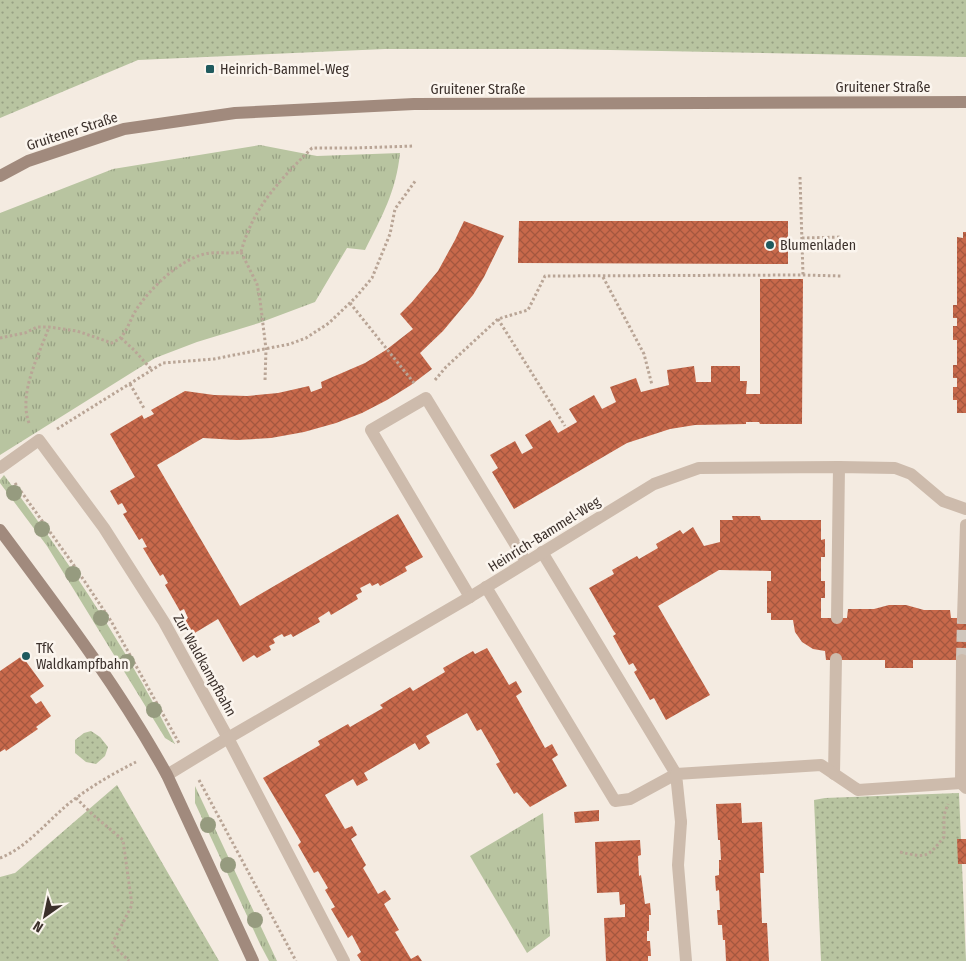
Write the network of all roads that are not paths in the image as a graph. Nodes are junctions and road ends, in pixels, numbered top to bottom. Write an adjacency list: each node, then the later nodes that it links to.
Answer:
1 (966, 102): 2 (main road, Gruitener Straße)
2 (0, 176)
3 (839, 466): 5 (street, Heinrich-Bammel-Weg); 8 (street, Heinrich-Bammel-Weg); 12 (street)
4 (1, 467): 16 (street, Zur Waldkampfbahn)
5 (966, 509)
6 (966, 525): 13 (street)
7 (0, 530): 19 (main road)
8 (542, 552): 9 (street, Heinrich-Bammel-Weg); 17 (street)
9 (526, 562): 10 (street, Heinrich-Bammel-Weg); 11 (street)
10 (486, 587): 11 (street, Heinrich-Bammel-Weg); 17 (street)
11 (470, 597): 16 (street, Heinrich-Bammel-Weg)
12 (837, 618)
13 (963, 618)
14 (836, 659): 18 (street)
15 (962, 660): 20 (street)
16 (228, 738): 19 (street, Heinrich-Bammel-Weg); 22 (street, Zur Waldkampfbahn)
17 (676, 774): 18 (street); 23 (street)
18 (834, 774): 20 (street)
19 (167, 775): 21 (main road)
20 (964, 786)
21 (253, 961)
22 (344, 961)
23 (686, 961)

